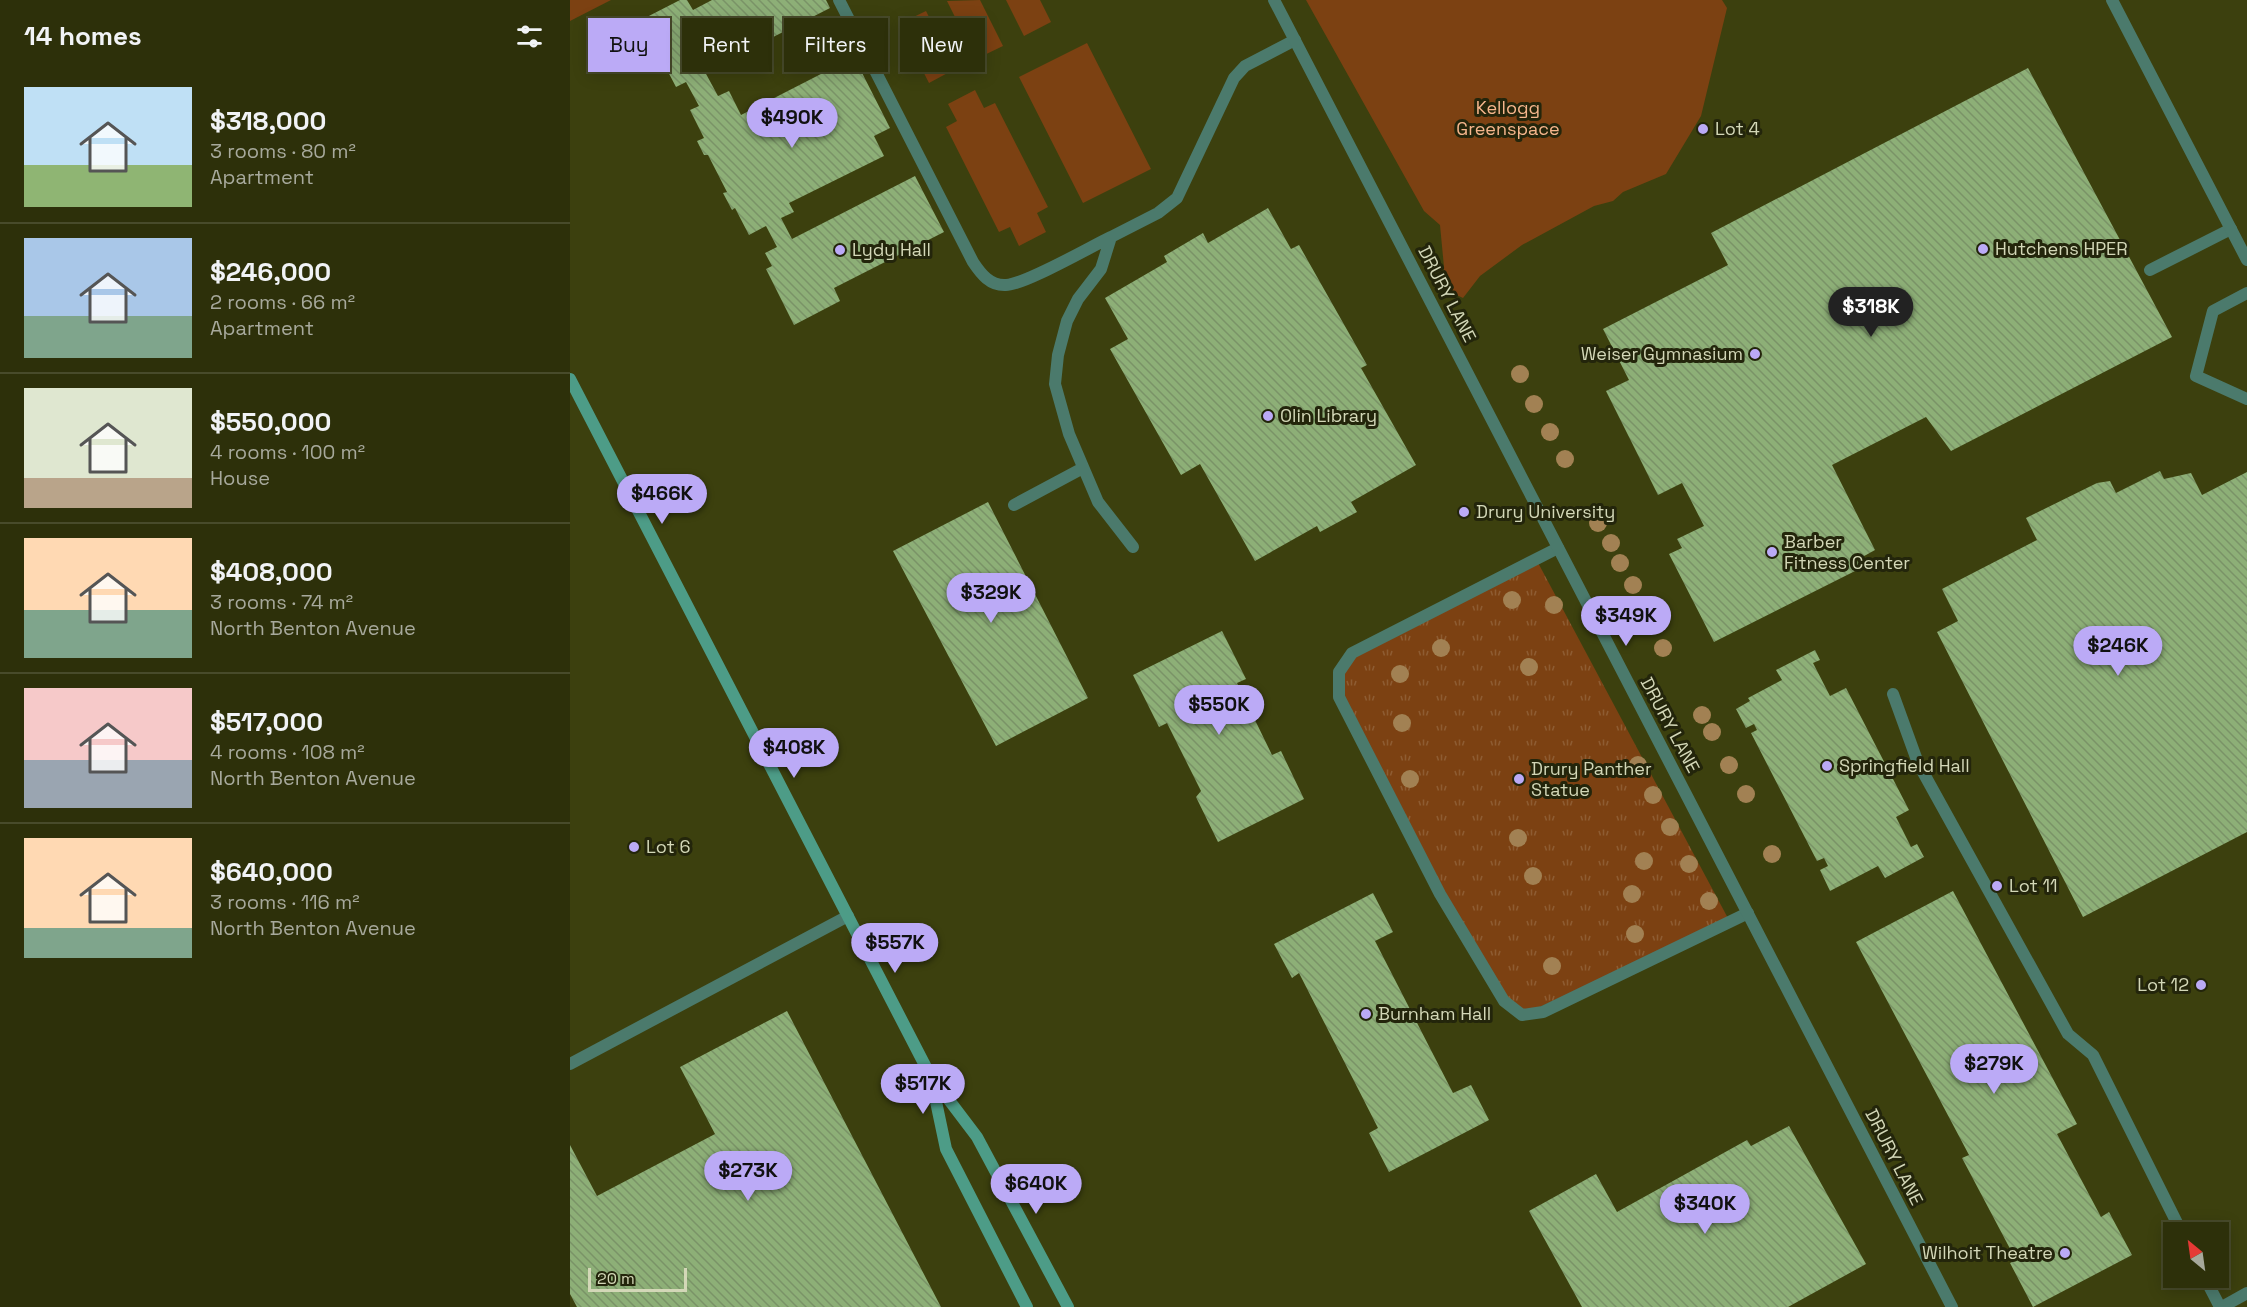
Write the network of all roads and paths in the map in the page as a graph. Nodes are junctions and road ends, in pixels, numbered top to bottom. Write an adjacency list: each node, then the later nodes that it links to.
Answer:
1 (839, 0): 6 (street)
2 (1275, 0): 4 (street, DRURY LANE)
3 (2112, 0): 5 (street)
4 (1295, 40): 6 (street); 15 (street, DRURY LANE)
5 (2231, 229): 7 (street); 8 (street)
6 (1111, 237): 12 (street)
7 (2247, 260)
8 (2150, 270)
9 (2247, 293): 11 (street)
10 (570, 379): 18 (main road)
11 (2247, 399)
12 (1083, 468): 13 (street); 14 (street)
13 (1014, 505)
14 (1133, 547)
15 (1558, 548): 17 (street, DRURY LANE); 17 (street)
16 (1893, 693): 21 (street)
17 (1748, 913): 26 (street, DRURY LANE)
18 (848, 916): 19 (street); 20 (main road)
19 (570, 1064)
20 (930, 1075): 24 (main road); 25 (main road)
21 (2177, 1222)
22 (2211, 1288): 27 (street)
23 (2247, 1293): 27 (street)
24 (1028, 1307)
25 (1068, 1307)
26 (1952, 1307)
27 (2221, 1307)

